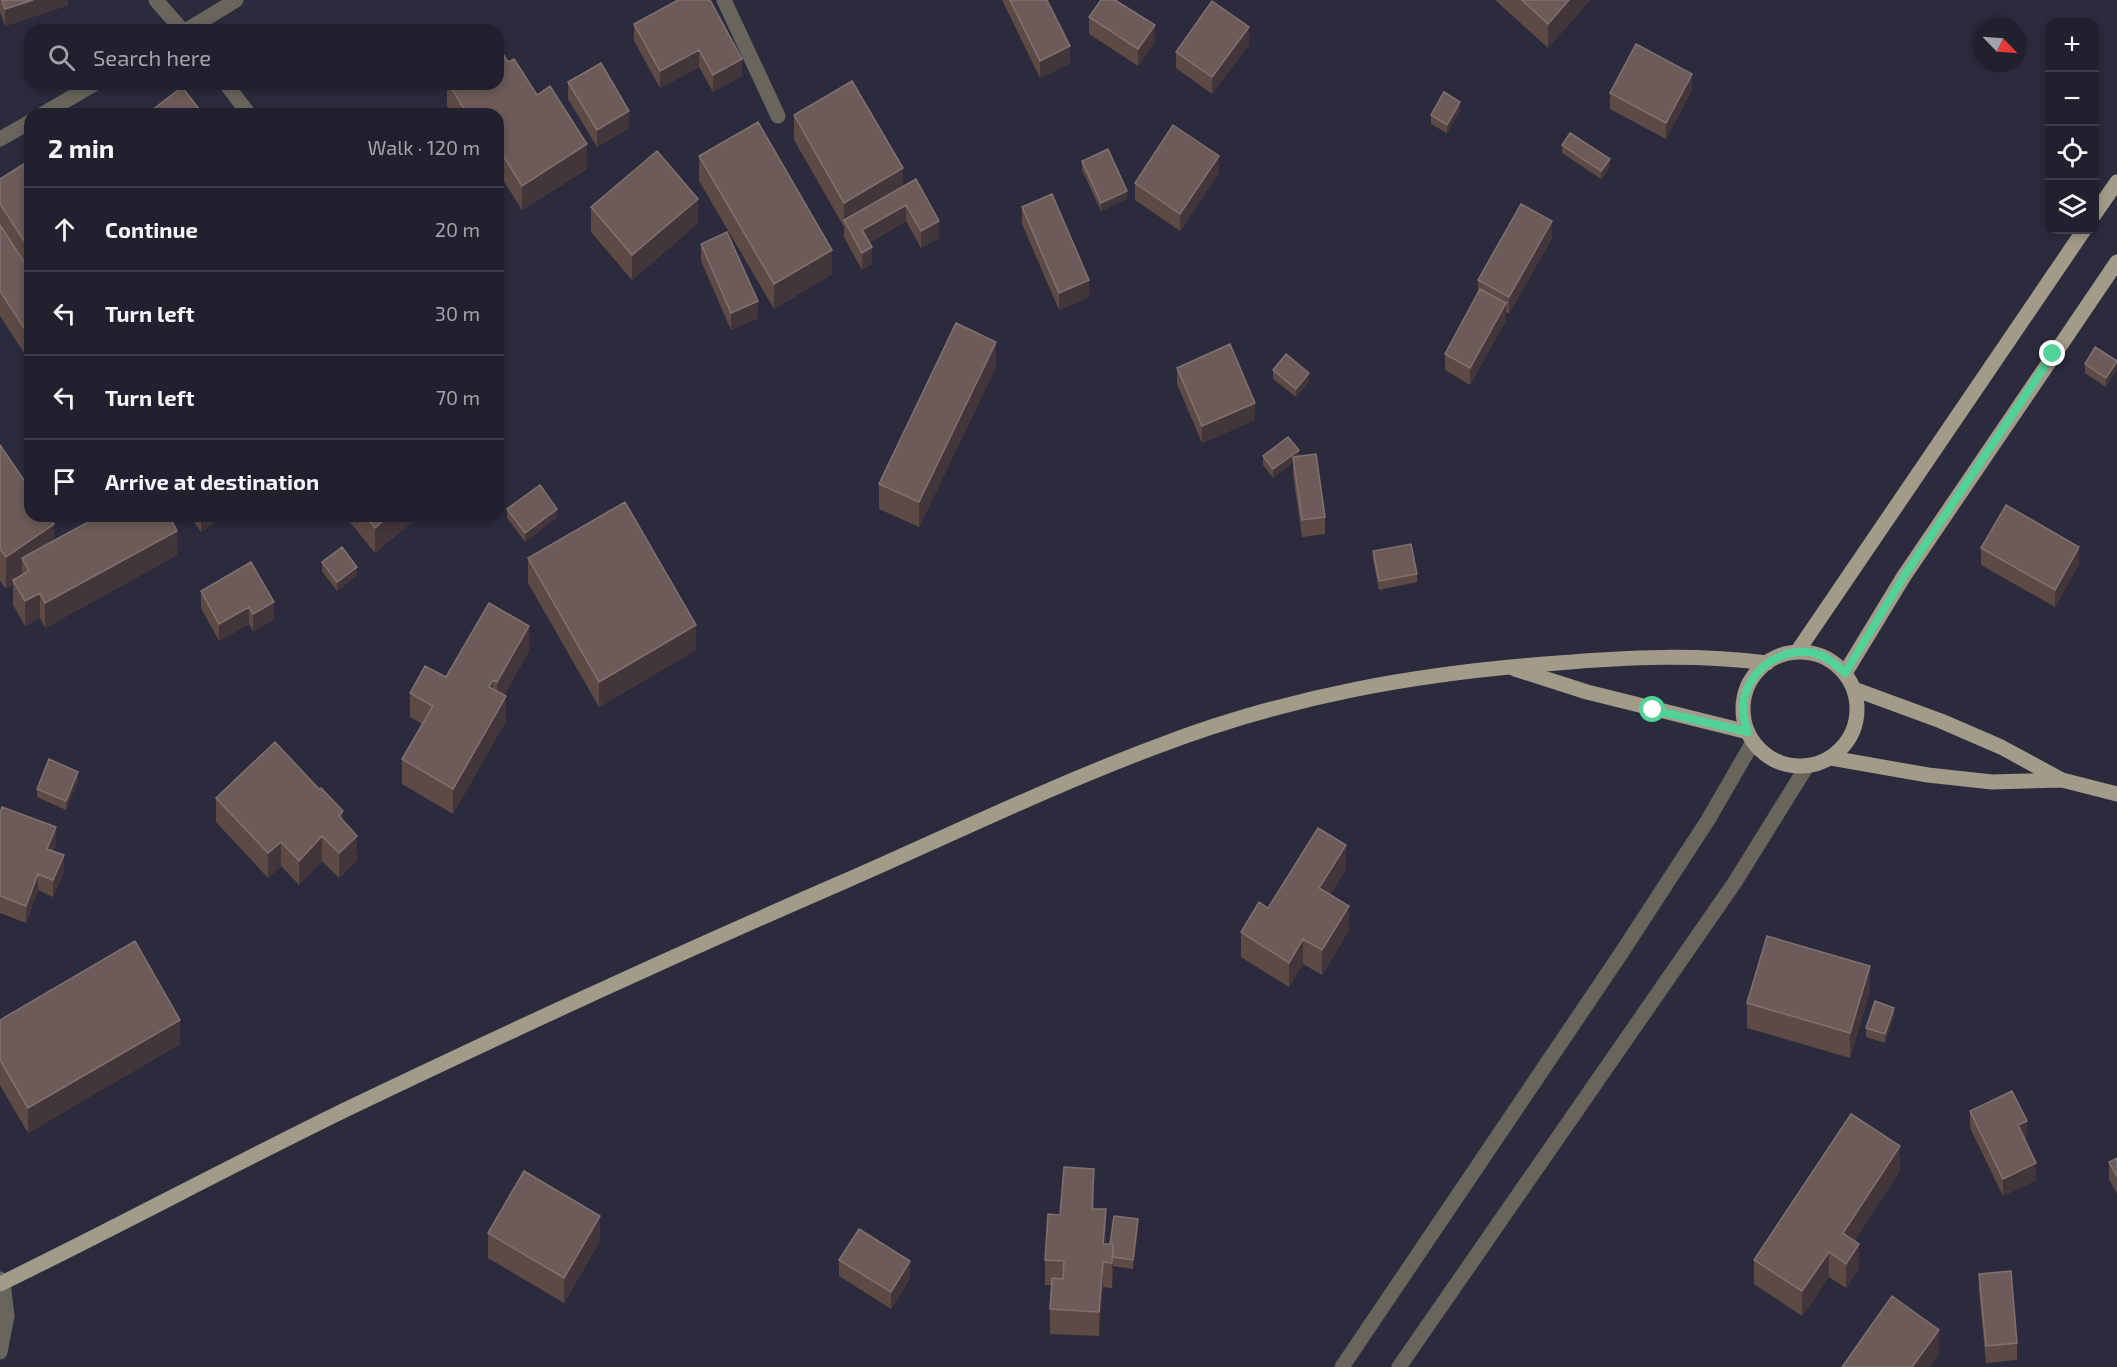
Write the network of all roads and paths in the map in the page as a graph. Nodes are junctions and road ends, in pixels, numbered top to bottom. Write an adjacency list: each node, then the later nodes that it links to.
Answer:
1 (156, 0): 4 (street)
2 (236, 0): 5 (street)
3 (724, 0): 10 (street)
4 (178, 24)
5 (194, 24)
6 (84, 90): 8 (street)
7 (231, 90): 9 (street)
8 (53, 108)
9 (244, 108)
10 (778, 116)
11 (24, 125): 12 (street)
12 (0, 139)
13 (2117, 182): 14 (main road)
14 (2099, 207)
15 (2081, 234): 17 (main road)
16 (2117, 262): 20 (main road)
17 (1797, 652): 18 (main road); 20 (main road)
18 (1767, 663): 19 (main road); 22 (main road)
19 (1506, 667): 22 (main road); 27 (main road)
20 (1845, 673): 21 (main road)
21 (1854, 689): 23 (main road); 25 (main road)
22 (1750, 737): 24 (main road); 29 (street)
23 (1830, 758): 24 (main road); 25 (main road)
24 (1807, 766): 30 (street)
25 (2061, 780): 26 (main road)
26 (2117, 794)
27 (1, 1282): 28 (street)
28 (0, 1352)
29 (1342, 1367)
30 (1400, 1367)

